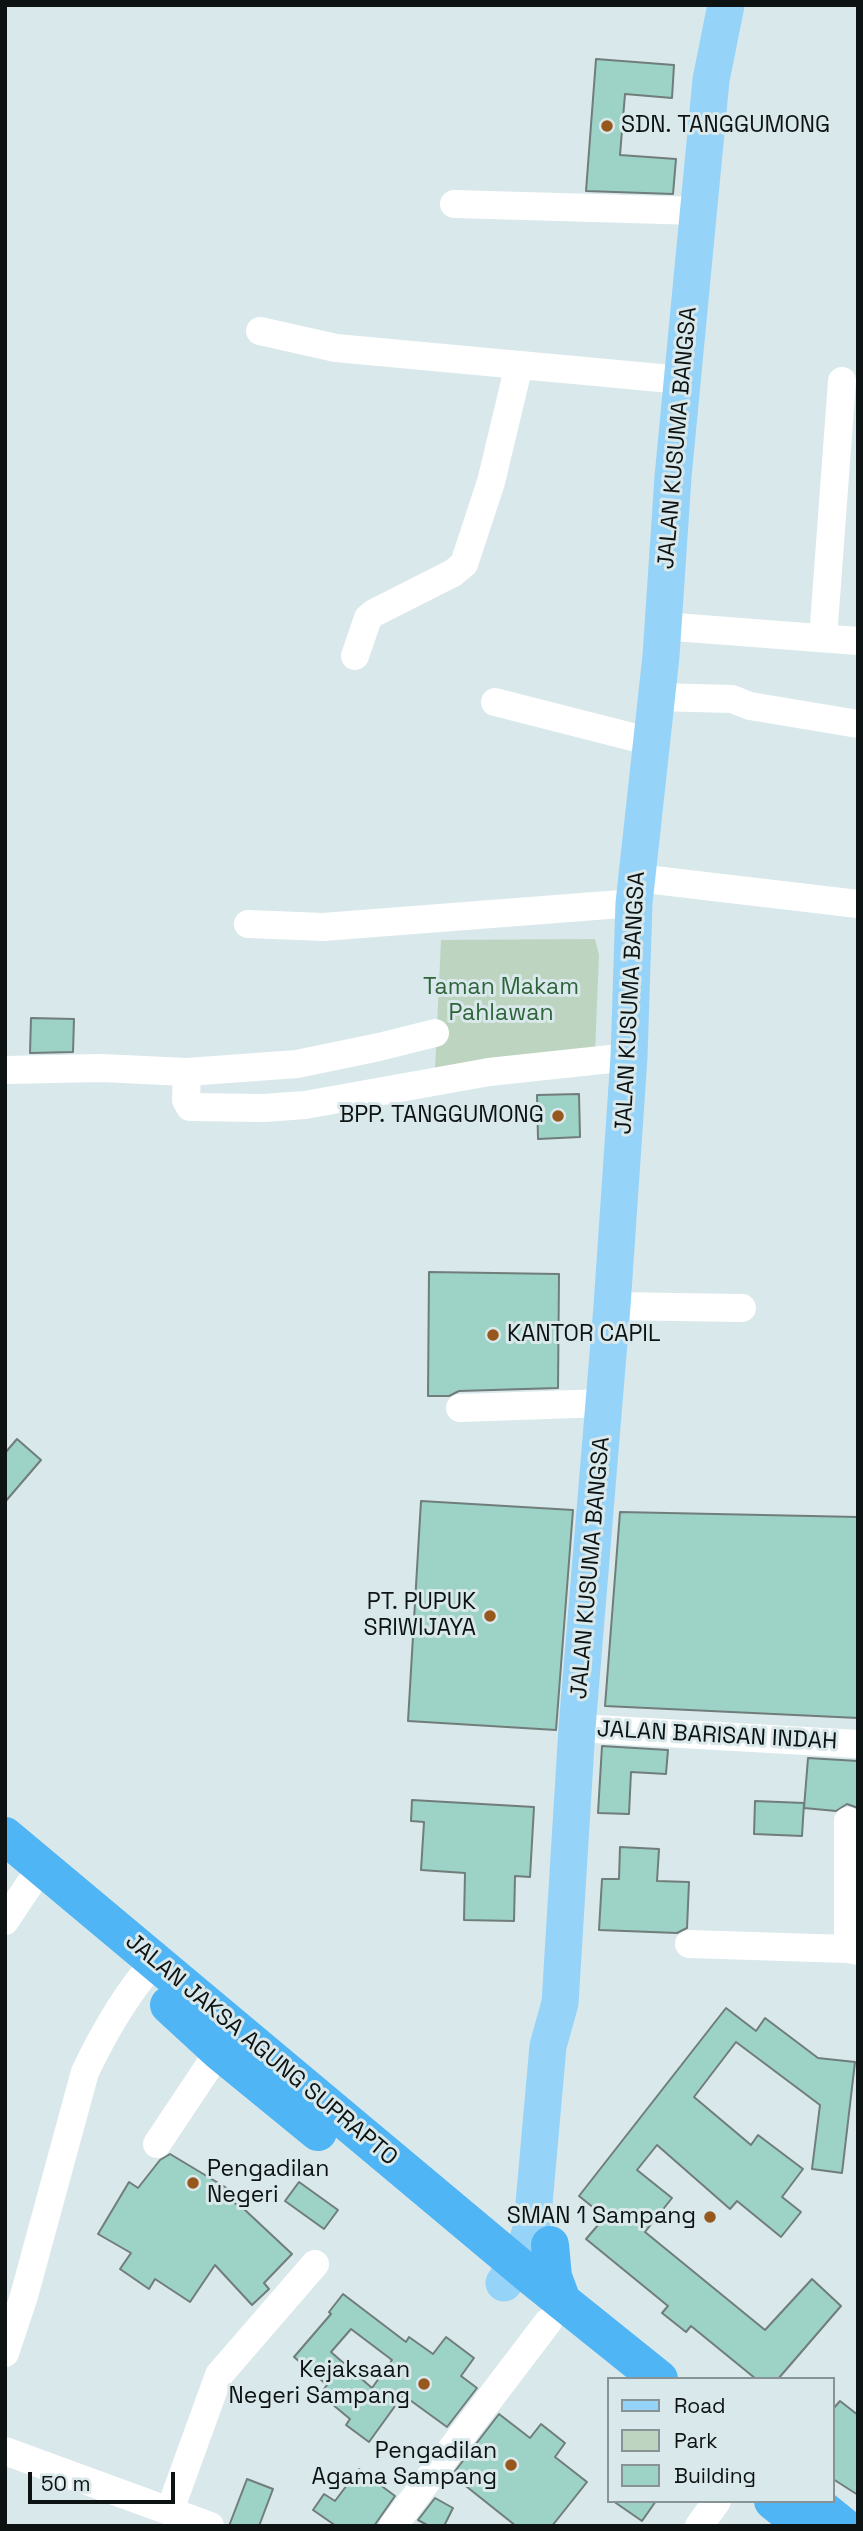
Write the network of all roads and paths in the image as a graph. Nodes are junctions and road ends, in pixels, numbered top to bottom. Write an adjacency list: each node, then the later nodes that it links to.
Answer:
1 (726, 5): 3 (main road, JALAN KUSUMA BANGSA)
2 (454, 204): 3 (street)
3 (698, 211): 6 (main road, JALAN KUSUMA BANGSA)
4 (260, 331): 5 (street)
5 (519, 365): 6 (street); 11 (street)
6 (682, 380): 8 (main road, JALAN KUSUMA BANGSA)
7 (842, 381): 9 (street)
8 (662, 626): 9 (street); 12 (main road, JALAN KUSUMA BANGSA)
9 (823, 638): 10 (street)
10 (858, 641)
11 (355, 656)
12 (657, 697): 14 (street); 15 (main road, JALAN KUSUMA BANGSA)
13 (495, 702): 15 (street)
14 (858, 724)
15 (652, 742): 16 (main road, JALAN KUSUMA BANGSA)
16 (636, 891): 17 (street); 18 (street); 20 (main road, JALAN KUSUMA BANGSA)
17 (858, 904)
18 (248, 924)
19 (435, 1033): 22 (street)
20 (629, 1057): 22 (street); 23 (main road, JALAN KUSUMA BANGSA)
21 (5, 1070): 22 (street)
22 (187, 1072)
23 (612, 1306): 24 (street); 25 (main road, JALAN KUSUMA BANGSA)
24 (742, 1308)
25 (604, 1403): 26 (street); 27 (main road, JALAN KUSUMA BANGSA)
26 (460, 1408)
27 (577, 1728): 28 (street, JALAN BARISAN INDAH); 38 (main road, JALAN KUSUMA BANGSA)
28 (858, 1744)
29 (848, 1821): 34 (street)
30 (5, 1836): 35 (highway, JALAN JAKSA AGUNG SUPRAPTO)
31 (17, 1875): 32 (street); 35 (highway, JALAN JAKSA AGUNG SUPRAPTO)
32 (5, 1921)
33 (689, 1944): 34 (street)
34 (853, 1950)
35 (147, 1970): 36 (highway, JALAN JAKSA AGUNG SUPRAPTO); 38 (highway, JALAN JAKSA AGUNG SUPRAPTO); 40 (street)
36 (219, 2051): 37 (street); 38 (highway, JALAN JAKSA AGUNG SUPRAPTO)
37 (157, 2144)
38 (521, 2262): 41 (highway)
39 (315, 2264): 49 (street)
40 (15, 2292): 42 (street)
41 (555, 2311): 43 (highway); 44 (highway); 51 (street)
42 (5, 2353)
43 (617, 2377)
44 (656, 2377)
45 (5, 2451): 49 (street)
46 (715, 2503): 52 (street)
47 (775, 2503): 53 (highway)
48 (814, 2503): 54 (highway)
49 (170, 2510): 50 (street)
50 (210, 2526)
51 (393, 2526)
52 (699, 2526)
53 (804, 2526)
54 (843, 2526)

